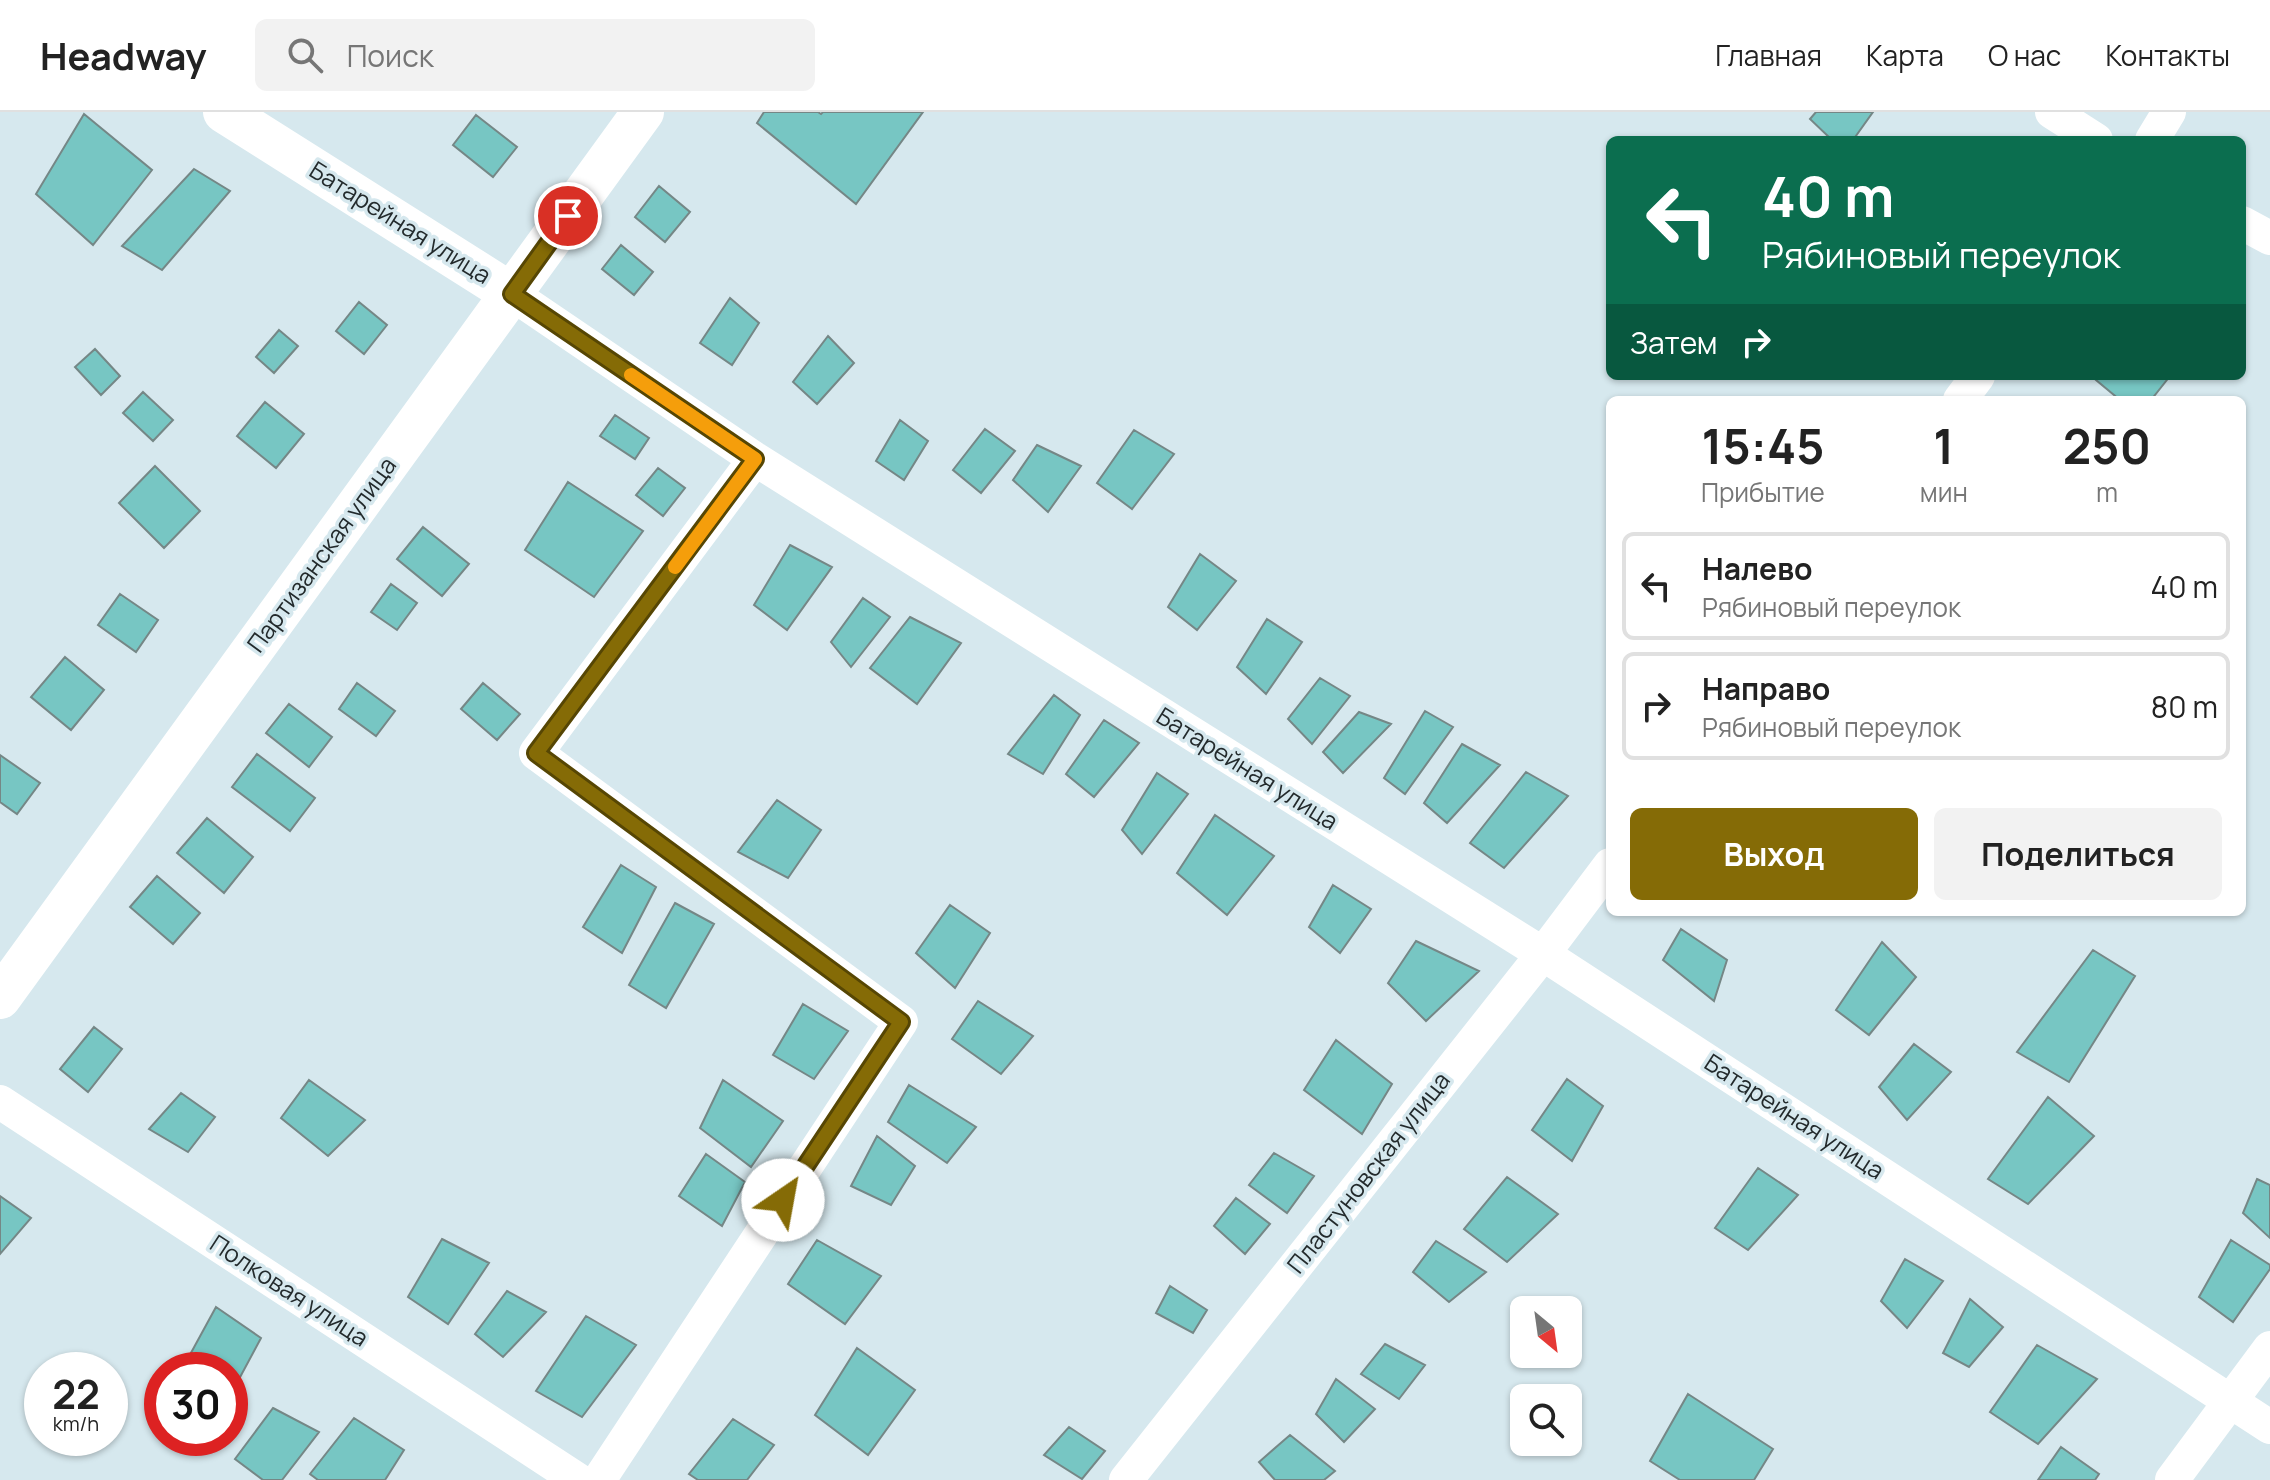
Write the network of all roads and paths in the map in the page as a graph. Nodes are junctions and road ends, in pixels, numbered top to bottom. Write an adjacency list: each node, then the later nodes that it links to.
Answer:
1 (224, 112): 9 (street, Батарейная улица)
2 (643, 112): 9 (street, Партизанская улица)
3 (2052, 112): 5 (street)
4 (2169, 112): 6 (street)
5 (2090, 136)
6 (2154, 136)
7 (2246, 225): 8 (street)
8 (2270, 238)
9 (512, 294): 10 (street, Батарейная улица); 13 (street, Партизанская улица)
10 (755, 459): 12 (street, Батарейная улица); 19 (street)
11 (1606, 870): 12 (street, Пластуновская улица)
12 (1543, 954): 16 (street, Батарейная улица); 20 (street, Пластуновская улица)
13 (0, 998)
14 (0, 1102): 18 (street, Полковая улица)
15 (2270, 1348): 16 (street)
16 (2232, 1401): 17 (street, Батарейная улица); 21 (street)
17 (2270, 1427)
18 (578, 1480)
19 (599, 1480)
20 (1126, 1480)
21 (2172, 1480)

